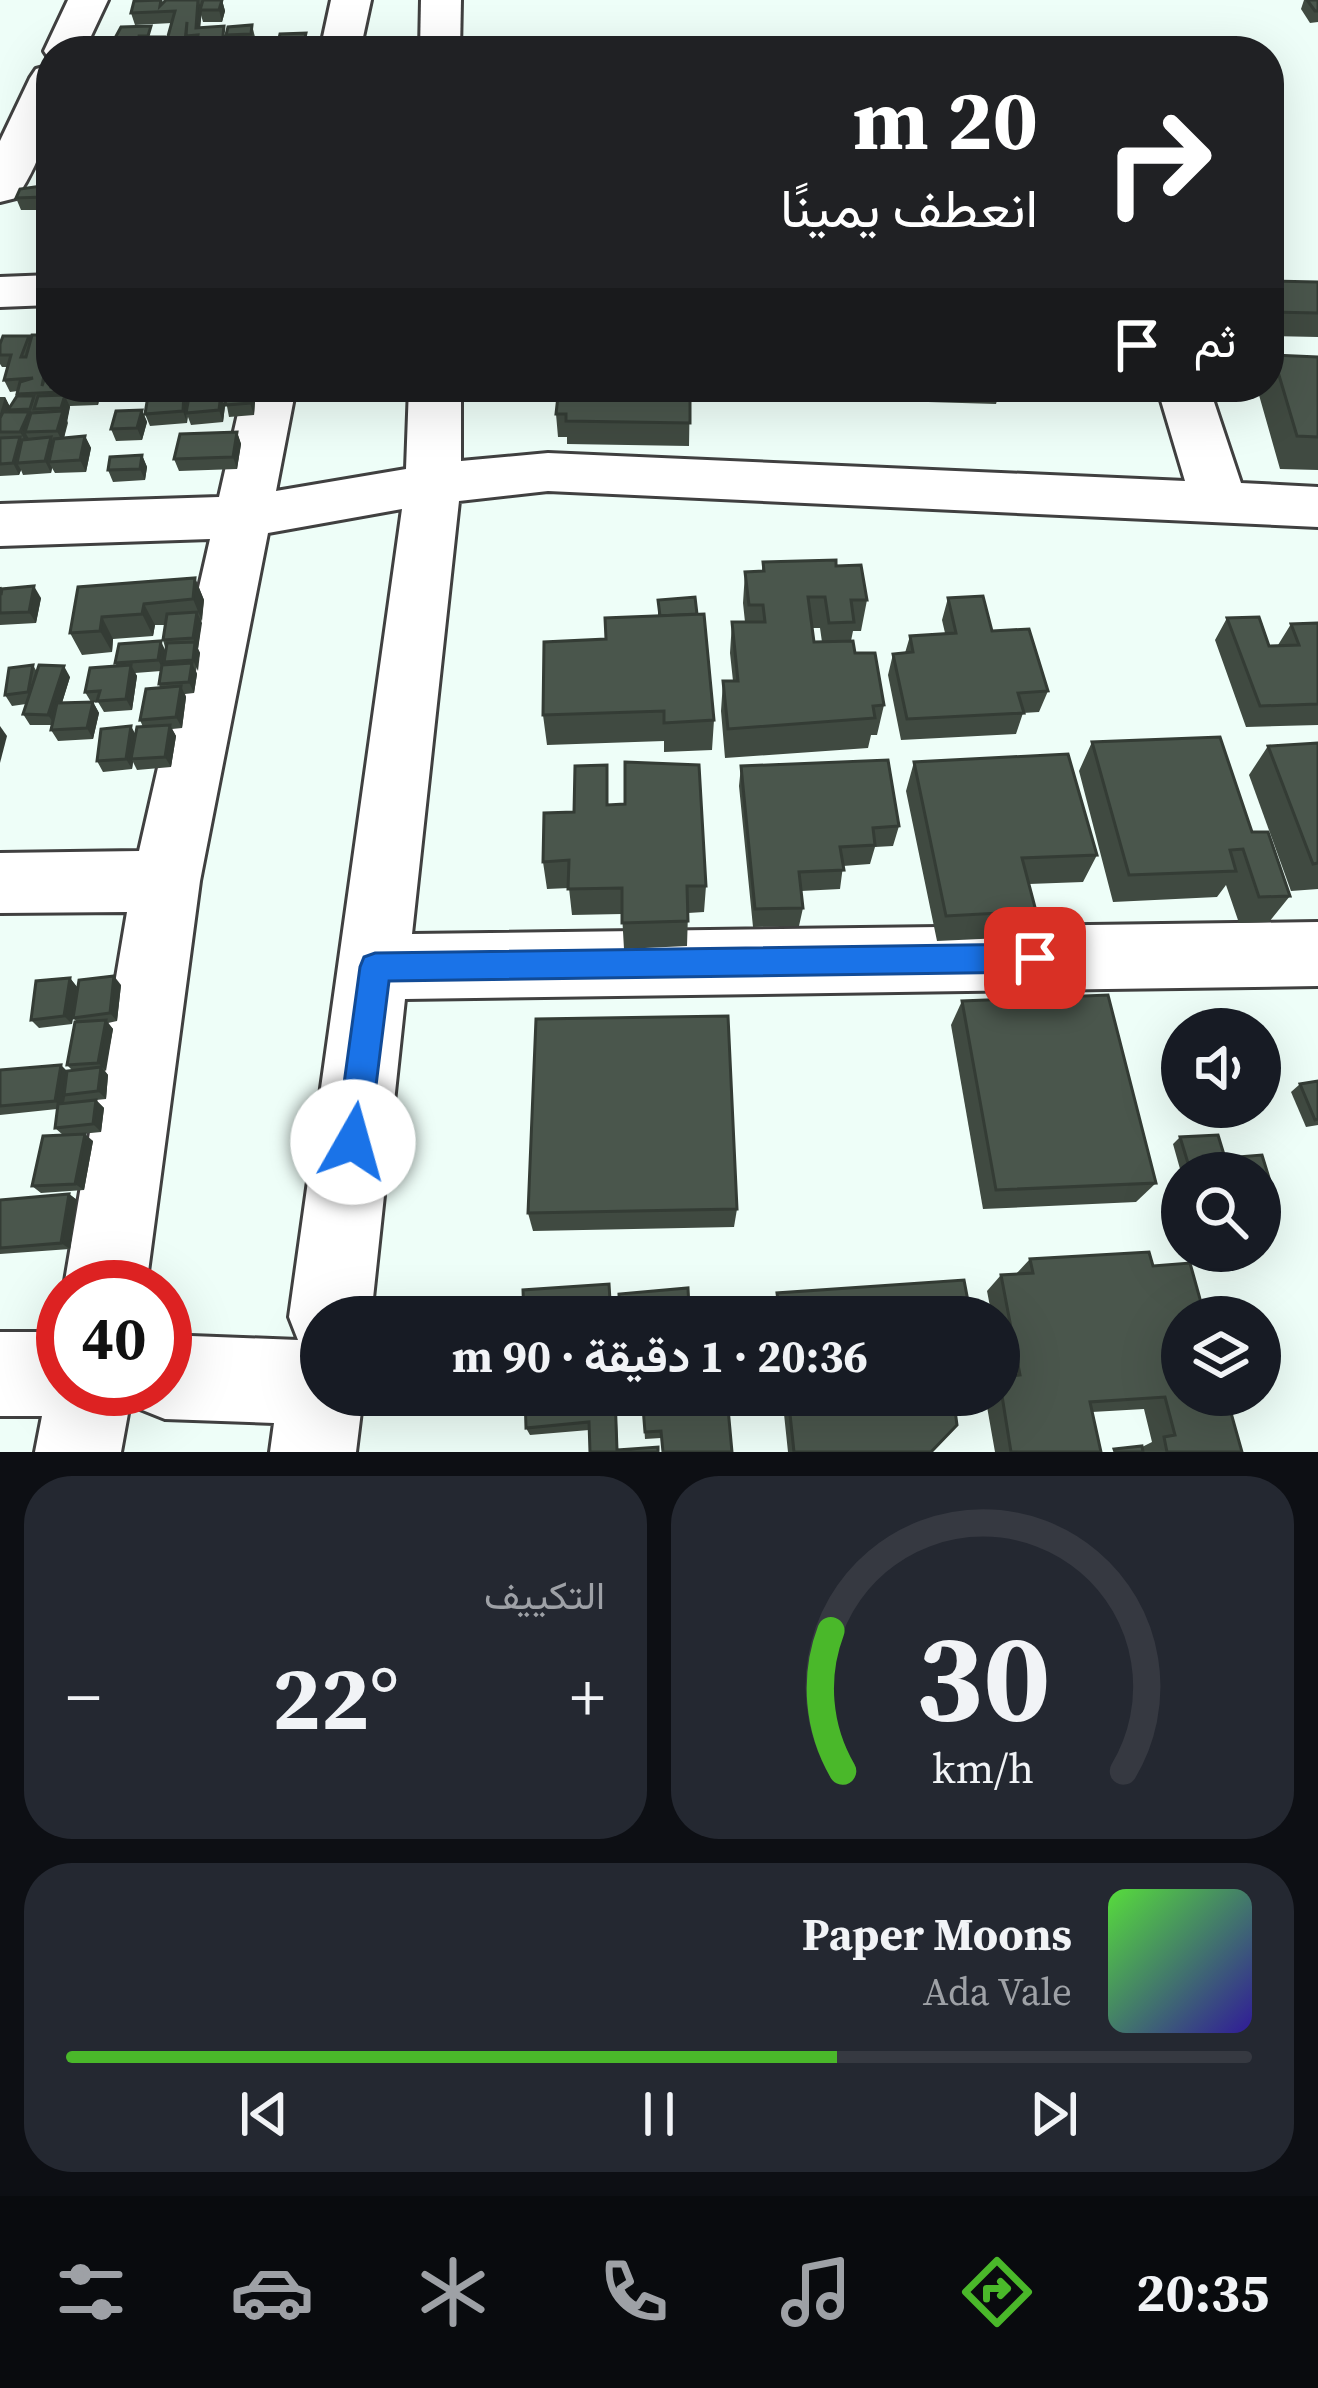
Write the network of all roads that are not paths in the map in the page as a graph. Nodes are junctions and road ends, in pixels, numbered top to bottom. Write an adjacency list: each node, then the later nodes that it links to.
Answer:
1 (88, 0): 4 (street)
2 (351, 0): 5 (street)
3 (441, 0): 6 (street)
4 (71, 36)
5 (343, 36)
6 (440, 36)
7 (27, 121): 8 (street)
8 (0, 188)
9 (36, 291): 10 (street)
10 (0, 292)
11 (267, 402): 17 (street)
12 (435, 402): 14 (street)
13 (1188, 402): 15 (street)
14 (433, 484): 15 (street); 17 (street); 22 (street)
15 (1220, 503): 16 (street)
16 (1318, 507)
17 (245, 518): 18 (street); 19 (street)
18 (0, 525)
19 (166, 881): 20 (street); 23 (street)
20 (0, 883)
21 (1318, 954): 22 (street)
22 (375, 967): 24 (street)
23 (109, 1260)
24 (334, 1296)
25 (0, 1374): 26 (street)
26 (36, 1374)
27 (192, 1379): 28 (street)
28 (300, 1386)
29 (85, 1416): 31 (street)
30 (318, 1416): 32 (street)
31 (78, 1452)
32 (314, 1452)

